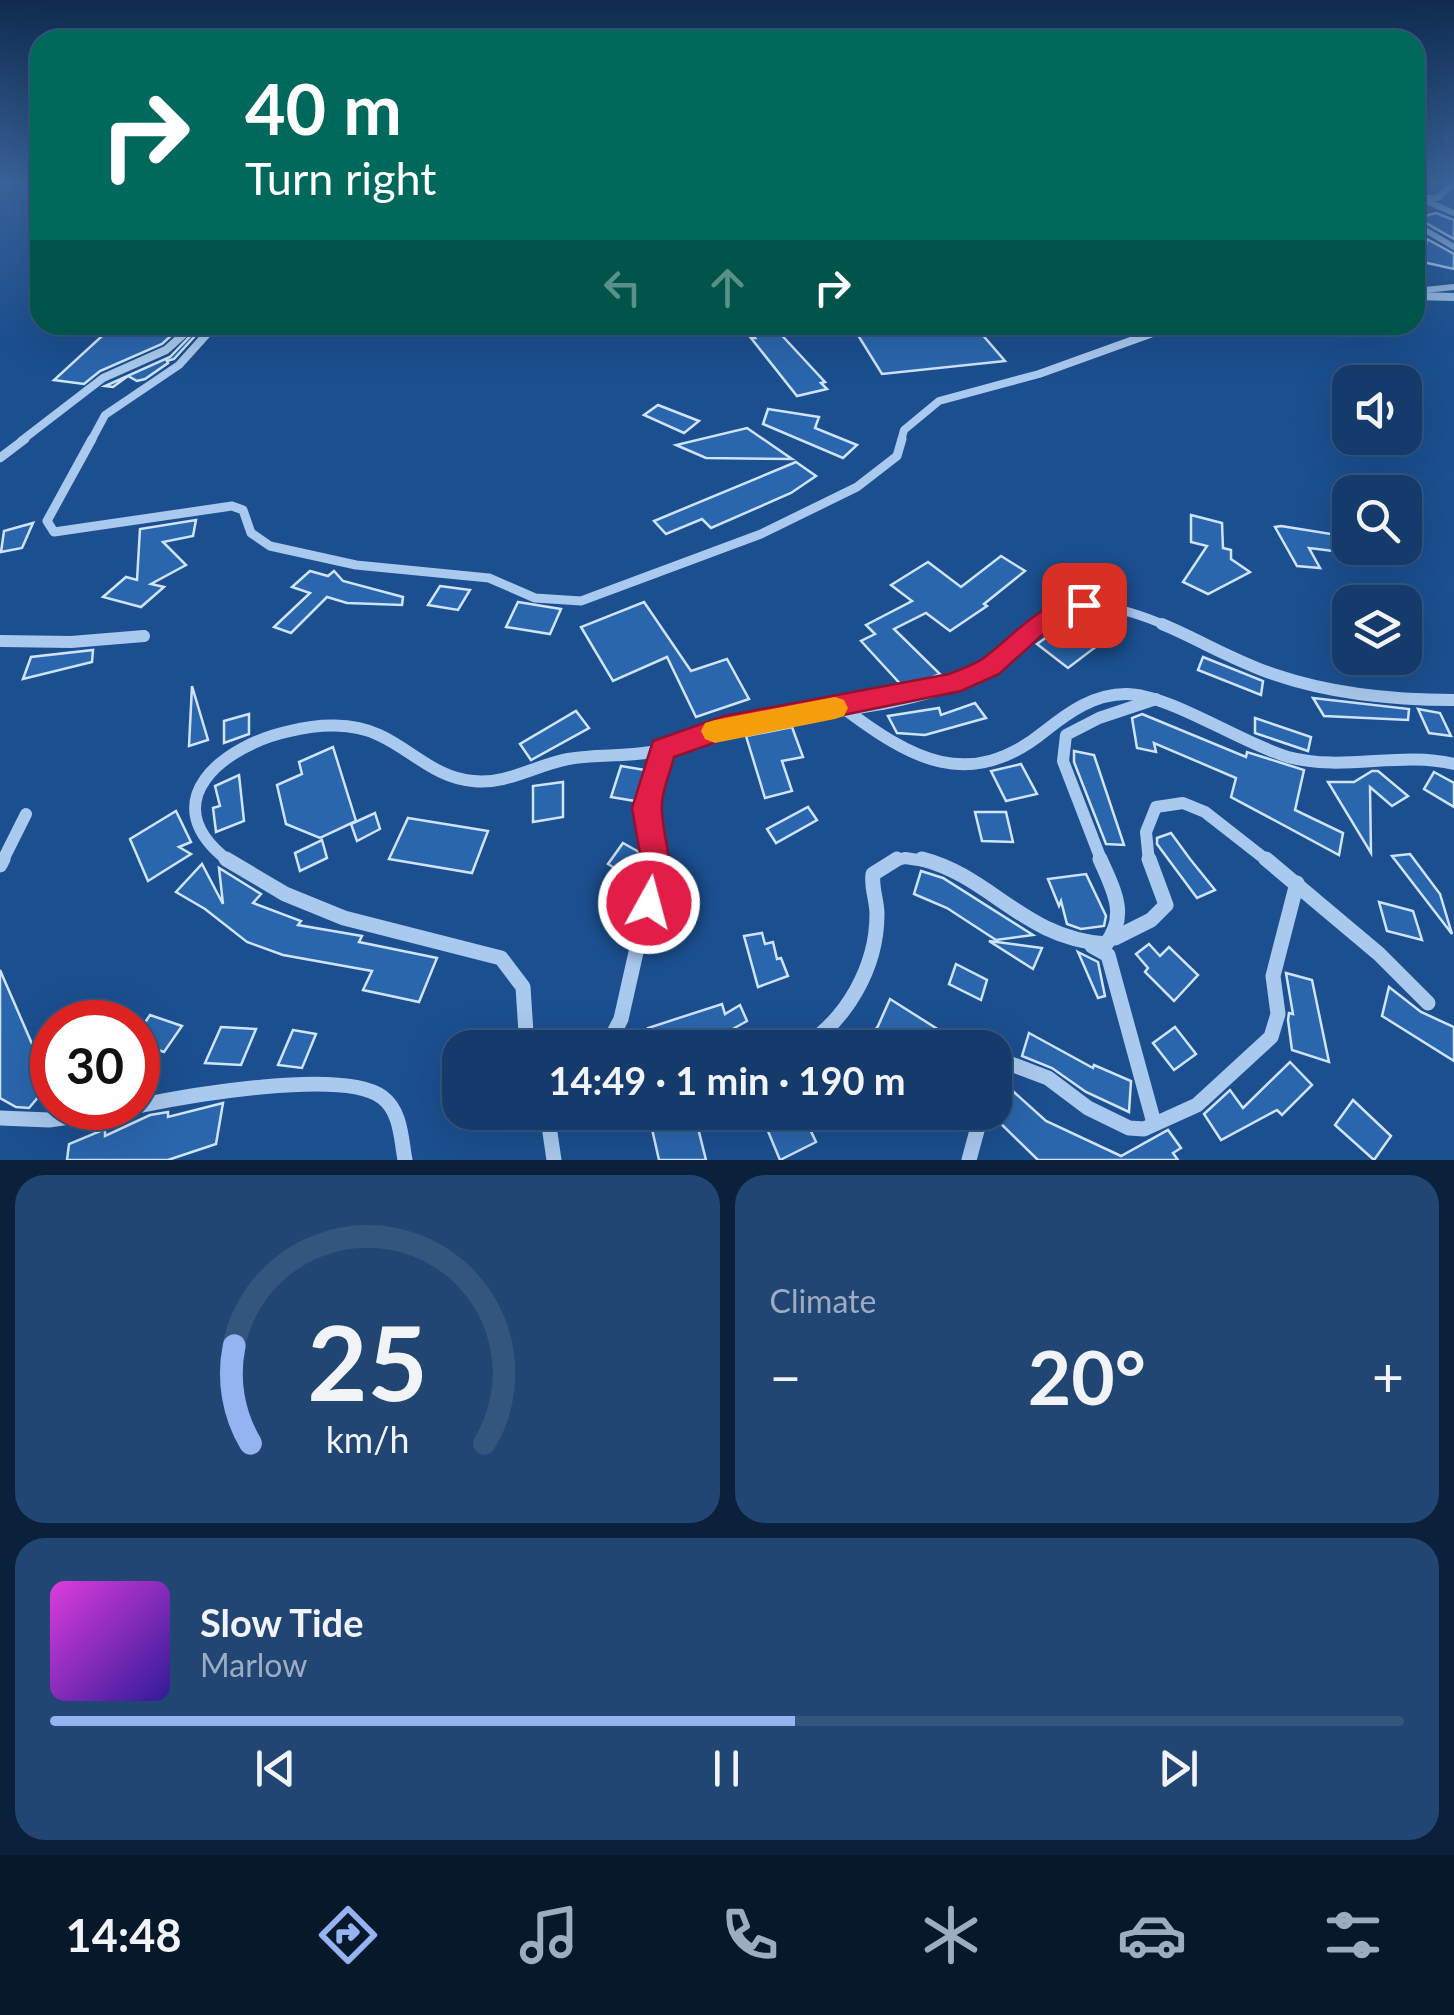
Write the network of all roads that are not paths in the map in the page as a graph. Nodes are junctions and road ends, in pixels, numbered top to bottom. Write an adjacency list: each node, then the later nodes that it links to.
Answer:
1 (1454, 286): 2 (street)
2 (1425, 290)
3 (1425, 293): 4 (street)
4 (1454, 296)
5 (183, 335): 8 (street)
6 (206, 335): 7 (street)
7 (1147, 335)
8 (0, 458)
9 (144, 636): 10 (street)
10 (0, 642)
11 (1156, 699): 13 (street); 15 (street); 19 (street)
12 (1454, 700): 13 (street)
13 (842, 706): 14 (street)
14 (662, 750): 22 (street); 23 (street)
15 (1454, 764)
16 (26, 814): 17 (street)
17 (0, 865)
18 (1297, 884): 19 (street); 21 (street); 29 (street)
19 (1110, 940): 20 (street)
20 (1091, 945): 24 (street); 29 (street)
21 (1428, 1004)
22 (527, 1030)
23 (615, 1030)
24 (827, 1030)
25 (1012, 1064): 29 (street)
26 (160, 1102): 32 (street)
27 (0, 1118): 28 (street)
28 (30, 1122)
29 (1154, 1123)
30 (550, 1130): 33 (street)
31 (978, 1130): 34 (street)
32 (405, 1160)
33 (554, 1160)
34 (970, 1160)

